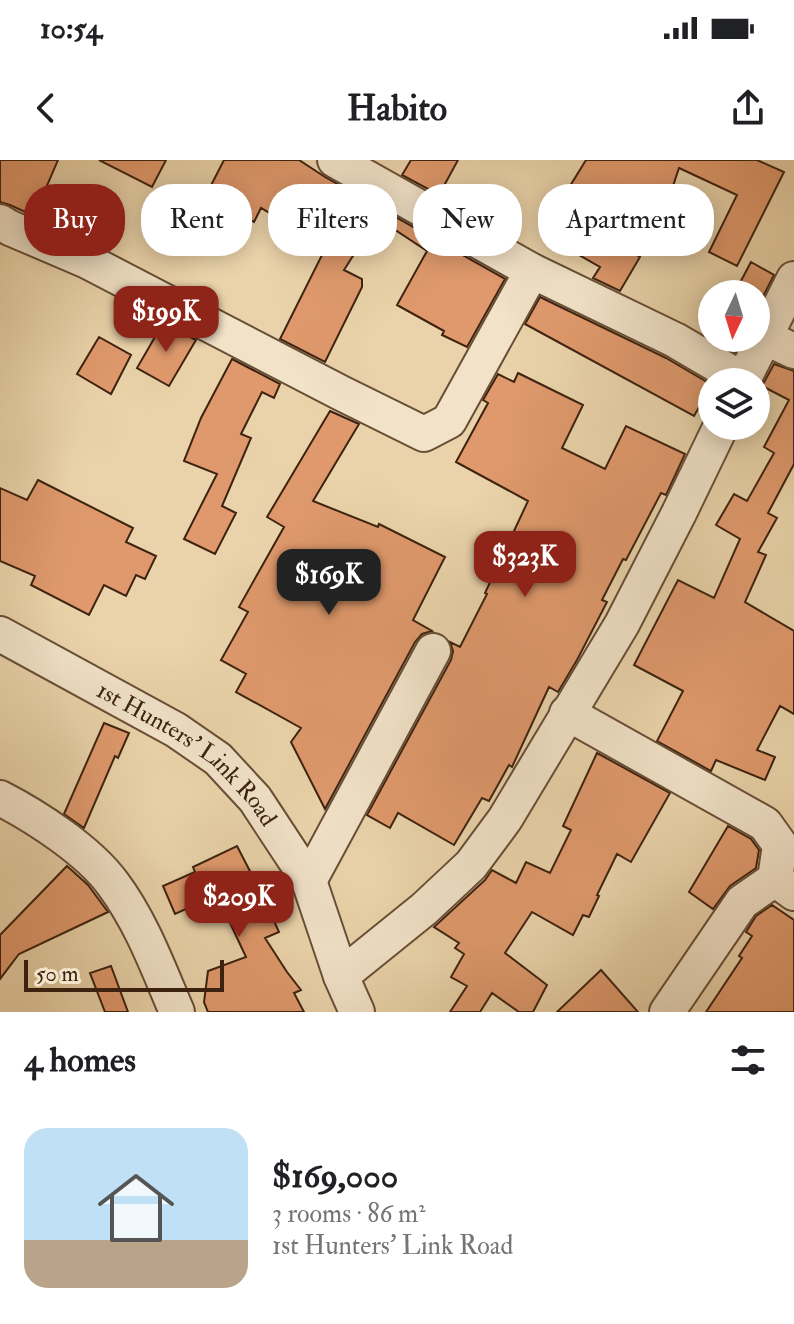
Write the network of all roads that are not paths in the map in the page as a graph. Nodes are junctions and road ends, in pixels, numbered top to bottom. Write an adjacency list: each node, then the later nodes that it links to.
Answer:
1 (335, 160): 3 (street)
2 (0, 222): 3 (street)
3 (532, 271): 6 (street)
4 (794, 279): 5 (street)
5 (779, 344): 7 (street)
6 (721, 368)
7 (756, 368)
8 (714, 440): 11 (street)
9 (0, 634): 13 (street, 1st Hunters' Link Road)
10 (433, 651): 13 (street)
11 (567, 713): 14 (street); 15 (street)
12 (5, 811): 16 (street)
13 (309, 881): 15 (street, 1st Hunters' Link Road)
14 (784, 886): 18 (street)
15 (341, 976): 17 (street, 1st Hunters' Link Road)
16 (177, 1012)
17 (357, 1012)
18 (667, 1012)

